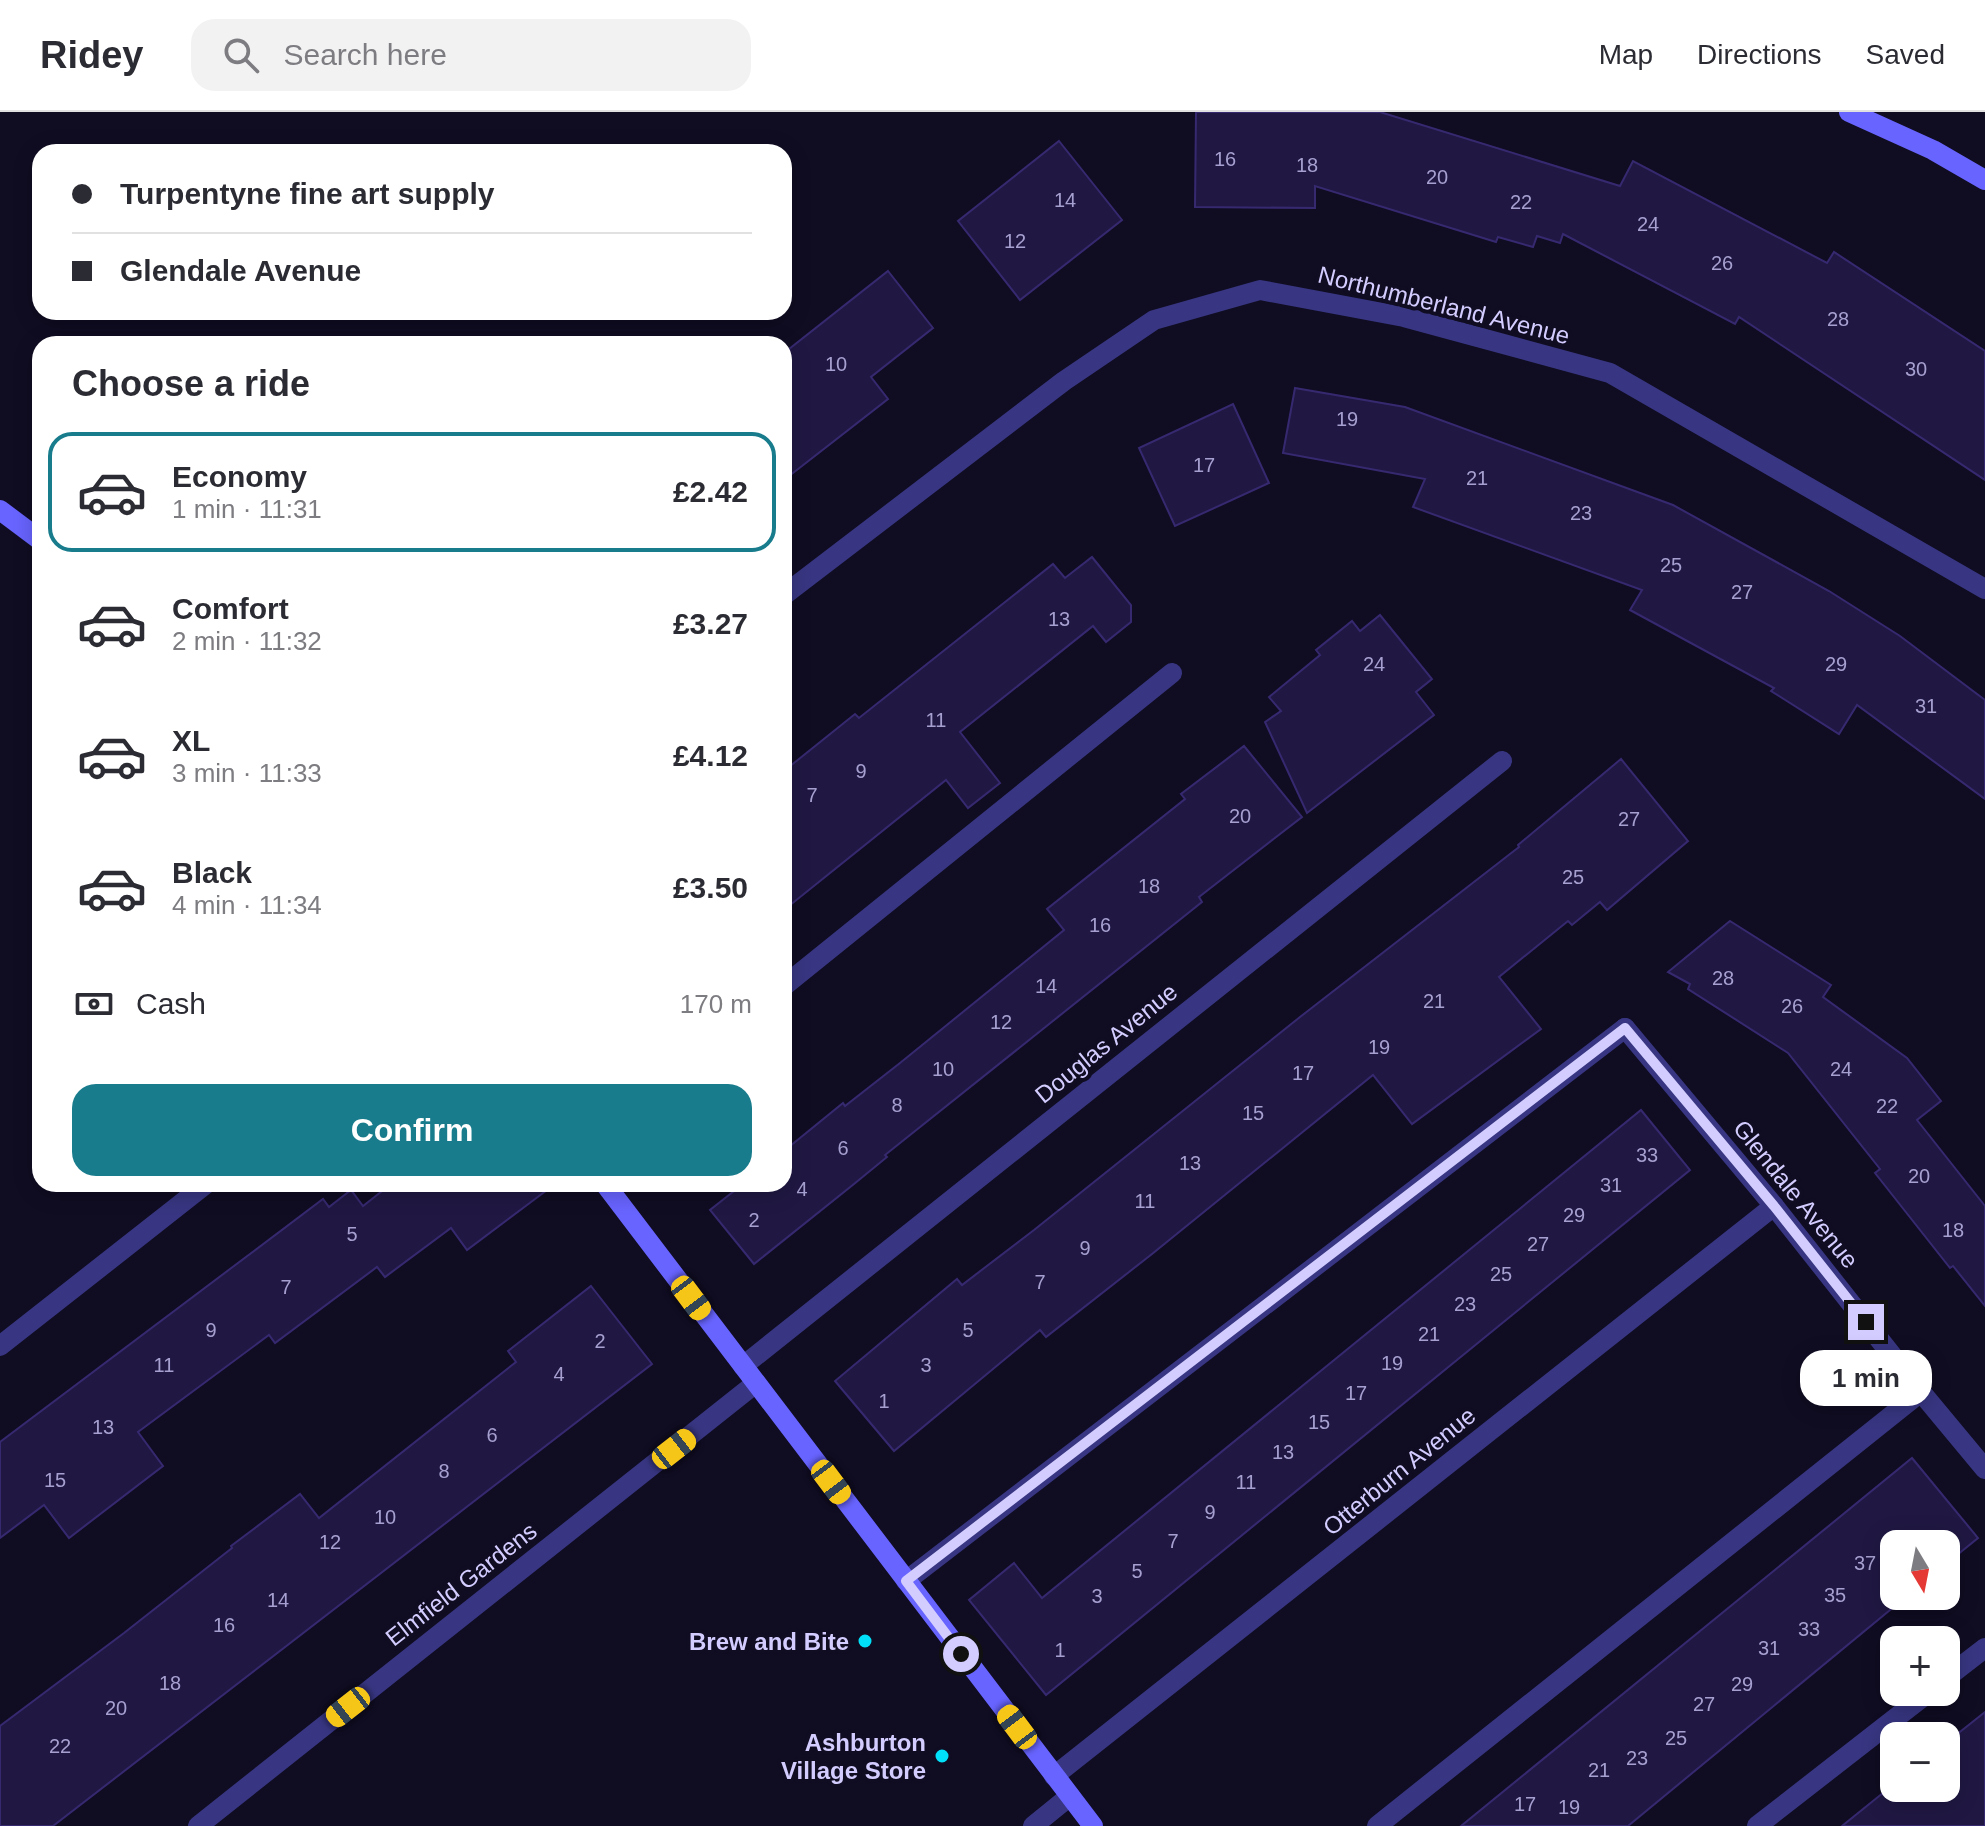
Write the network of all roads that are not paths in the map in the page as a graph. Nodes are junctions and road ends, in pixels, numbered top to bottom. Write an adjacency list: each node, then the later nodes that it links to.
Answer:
1 (1849, 112): 2 (street)
2 (1985, 180)
3 (0, 510): 4 (street)
4 (32, 534)
5 (792, 589): 6 (street, Northumberland Avenue)
6 (1985, 589)
7 (1172, 673): 9 (street)
8 (1502, 761): 14 (street, Douglas Avenue)
9 (792, 980)
10 (196, 1192): 13 (street)
11 (611, 1192): 14 (street)
12 (1774, 1206): 16 (street, Glendale Avenue); 18 (street, Glendale Avenue); 22 (street, Otterburn Avenue)
13 (0, 1346)
14 (743, 1366): 15 (street)
15 (756, 1383): 18 (street); 24 (street, Elmfield Gardens)
16 (1921, 1392): 17 (street, Glendale Avenue); 27 (street)
17 (1985, 1469)
18 (906, 1581): 22 (street)
19 (1985, 1648): 20 (street)
20 (1960, 1667)
21 (1911, 1706): 28 (street)
22 (1054, 1776): 23 (street)
23 (1070, 1796): 25 (street); 26 (street)
24 (198, 1826)
25 (1033, 1826)
26 (1093, 1826)
27 (1377, 1826)
28 (1757, 1826)

